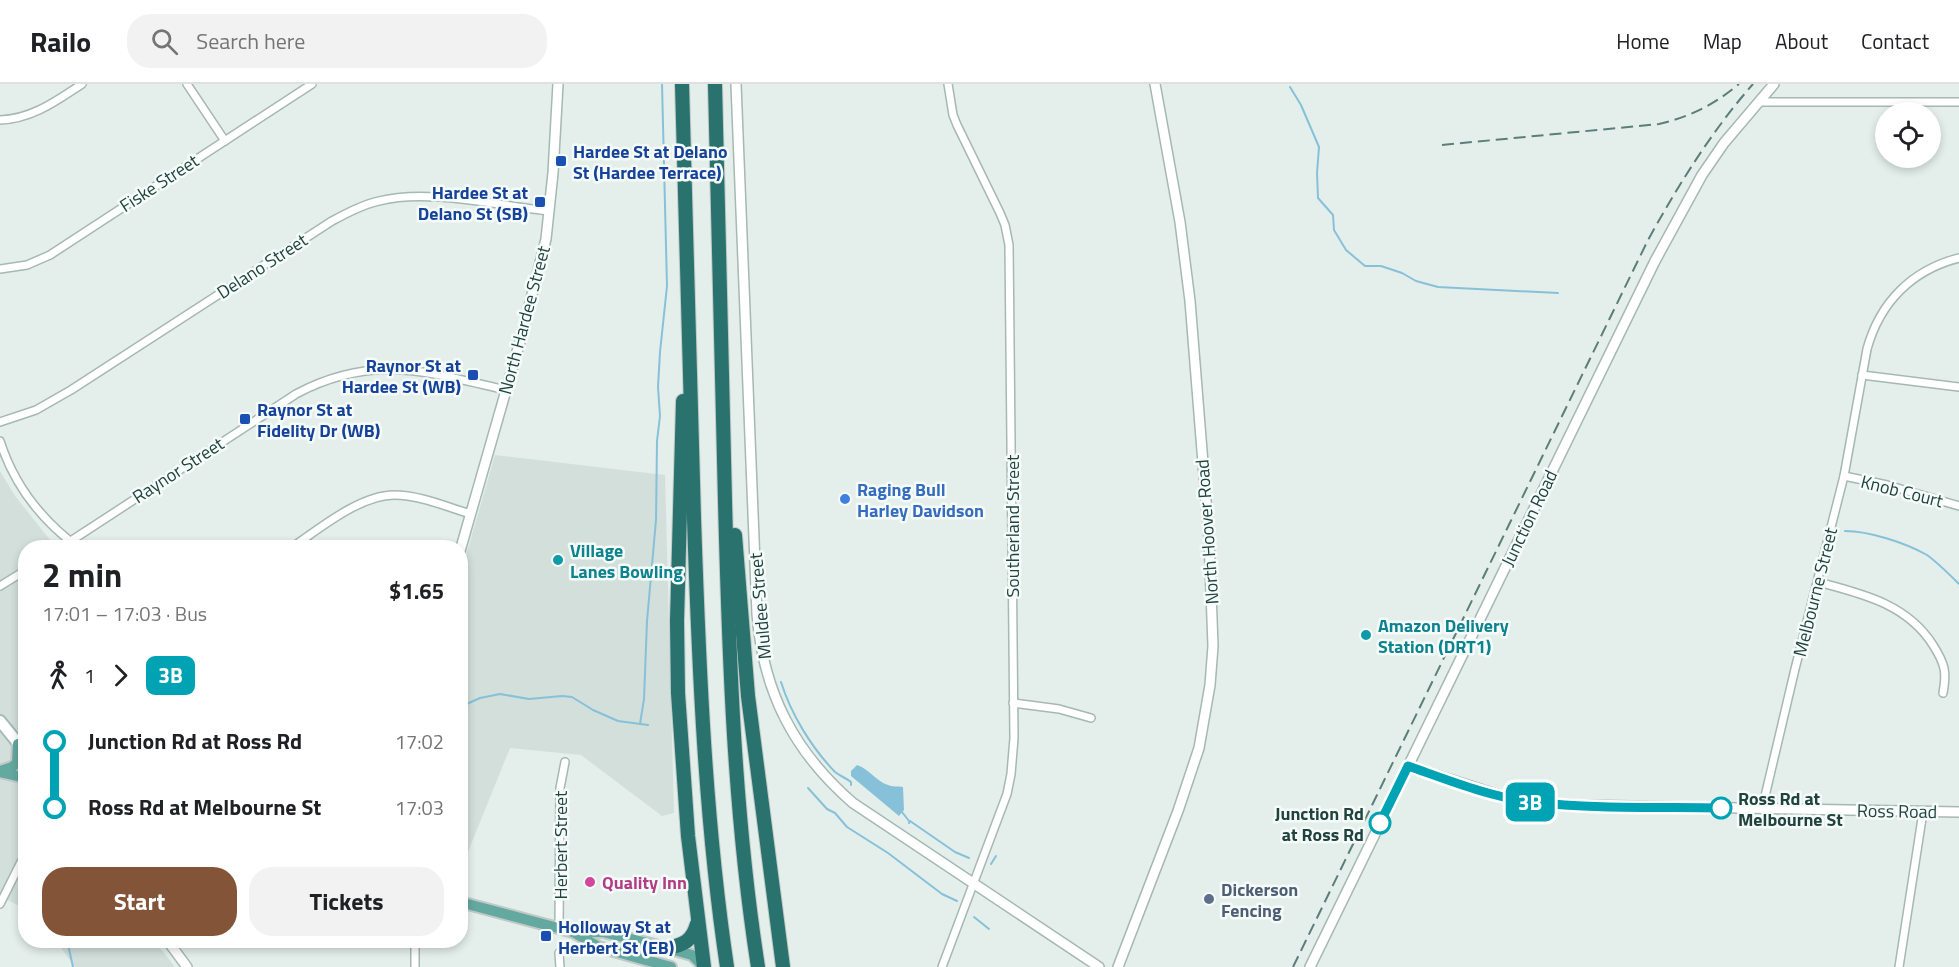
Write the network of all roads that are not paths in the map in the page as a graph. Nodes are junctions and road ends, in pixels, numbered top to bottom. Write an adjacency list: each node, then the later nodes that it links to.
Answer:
1 (82, 84): 13 (street)
2 (187, 84): 14 (street)
3 (312, 84): 14 (street, Fiske Street)
4 (558, 84): 15 (street, North Hardee Street)
5 (682, 84): 18 (highway)
6 (715, 84): 25 (highway)
7 (736, 84): 49 (street, Muldee Street)
8 (948, 84): 36 (street, Southerland Street)
9 (1155, 84): 69 (street, North Hoover Road)
10 (1774, 84): 11 (street, Junction Road)
11 (1759, 102): 12 (street); 42 (street, Junction Road)
12 (1959, 102)
13 (0, 120)
14 (225, 141): 17 (street, Fiske Street)
15 (549, 211): 21 (street, North Hardee Street); 22 (street, Delano Street)
16 (1959, 258): 19 (street, Melbourne Street)
17 (0, 269)
18 (688, 318): 52 (highway); 65 (highway)
19 (1862, 375): 20 (street); 24 (street, Melbourne Street)
20 (1959, 387)
21 (506, 390): 27 (street, North Hardee Street); 29 (street, Raynor Street)
22 (0, 422)
23 (0, 441): 28 (street)
24 (1844, 476): 26 (street, Knob Court); 33 (street, Melbourne Street)
25 (725, 483): 59 (highway); 66 (highway)
26 (1959, 506)
27 (471, 514): 30 (street); 31 (street, North Hardee Street)
28 (69, 540)
29 (72, 540)
30 (303, 540)
31 (463, 540)
32 (18, 575): 34 (street)
33 (1818, 582): 35 (street); 45 (street, Melbourne Street)
34 (0, 586)
35 (1943, 693)
36 (1013, 703): 37 (street); 49 (street, Southerland Street)
37 (1090, 718)
38 (0, 722): 39 (main road)
39 (18, 743)
40 (18, 760): 43 (main road)
41 (565, 762): 53 (street, Herbert Street)
42 (1408, 766): 45 (street, Ross Road); 70 (street, Junction Road)
43 (0, 772): 44 (main road)
44 (18, 776)
45 (1762, 809): 46 (street, Ross Road)
46 (1923, 812): 47 (street, Ross Road); 71 (street)
47 (1959, 812)
48 (18, 868): 50 (street)
49 (974, 884): 67 (street, Southerland Street); 68 (street, Muldee Street)
50 (0, 904)
51 (468, 904): 53 (main road)
52 (698, 922): 57 (highway); 64 (highway)
53 (559, 928): 54 (main road)
54 (573, 932): 57 (main road); 63 (main road)
55 (173, 948): 60 (street)
56 (415, 948): 61 (street)
57 (667, 948): 64 (main road)
58 (560, 953): 62 (street)
59 (758, 964)
60 (187, 967)
61 (415, 967)
62 (560, 967)
63 (671, 967)
64 (704, 967)
65 (727, 967)
66 (783, 967)
67 (942, 967)
68 (1099, 967)
69 (1118, 967)
70 (1311, 967)
71 (1899, 967)

